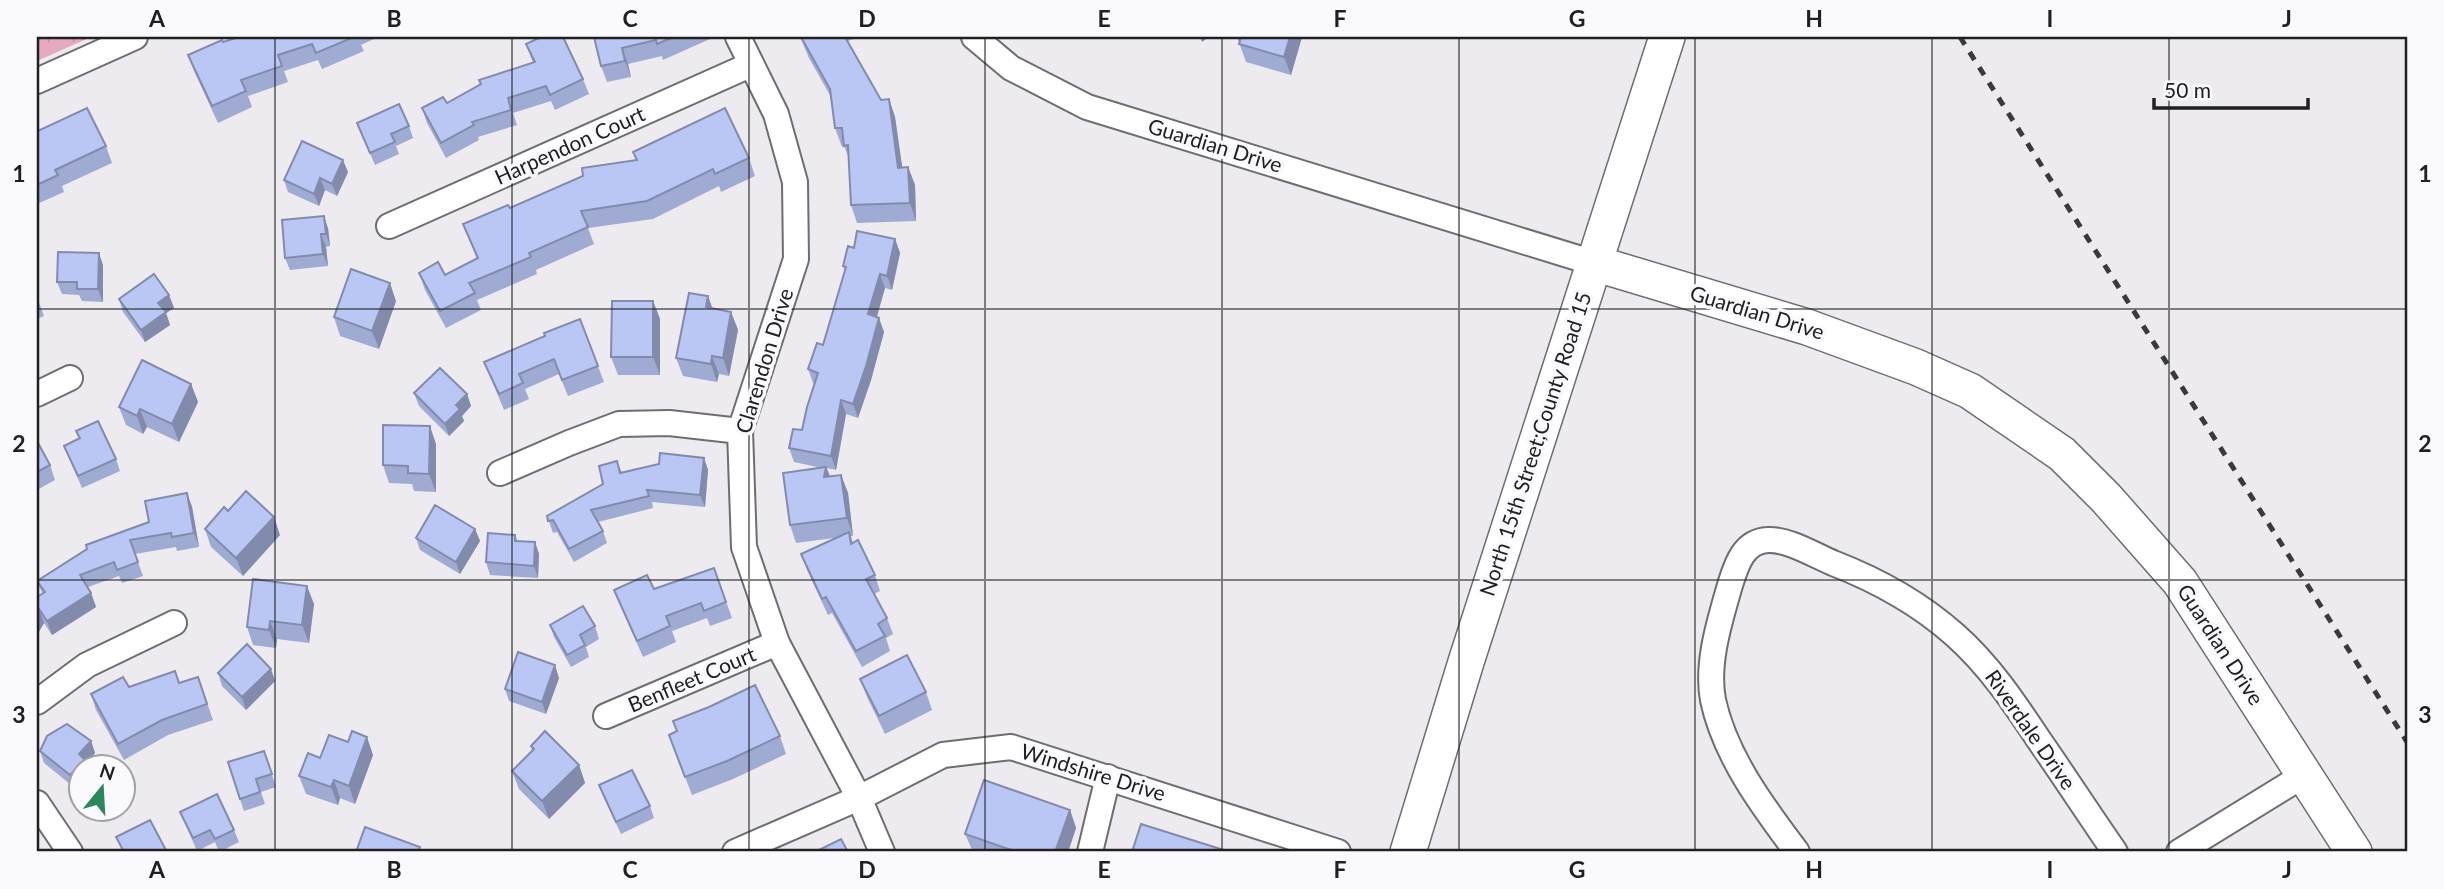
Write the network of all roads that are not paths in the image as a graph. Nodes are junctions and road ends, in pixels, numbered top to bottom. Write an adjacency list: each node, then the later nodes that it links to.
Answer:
1 (135, 37): 6 (street)
2 (738, 37): 5 (street, Clarendon Drive)
3 (974, 37): 8 (street, Guardian Drive)
4 (1667, 37): 8 (street, North 15th Street;County Road 15)
5 (750, 65): 7 (street, Harpendon Court); 11 (street, Clarendon Drive)
6 (37, 81)
7 (389, 226)
8 (1594, 262): 17 (street, Guardian Drive); 26 (street, North 15th Street;County Road 15)
9 (70, 378): 10 (street)
10 (37, 394)
11 (740, 431): 12 (street); 14 (street, Clarendon Drive)
12 (500, 473)
13 (174, 623): 15 (street)
14 (777, 643): 16 (street, Benfleet Court); 19 (street, Clarendon Drive)
15 (37, 702)
16 (606, 716)
17 (2304, 775): 29 (street); 30 (street, Guardian Drive)
18 (1108, 777): 19 (street, Windshire Drive); 24 (street); 25 (street, Windshire Drive)
19 (859, 798): 22 (street, Windshire Drive); 23 (street, Clarendon Drive)
20 (37, 803): 21 (street)
21 (70, 852)
22 (735, 852)
23 (882, 852)
24 (1090, 852)
25 (1338, 852)
26 (1408, 852)
27 (1797, 852): 28 (street, Riverdale Drive)
28 (2115, 852)
29 (2179, 852)
30 (2354, 852)

